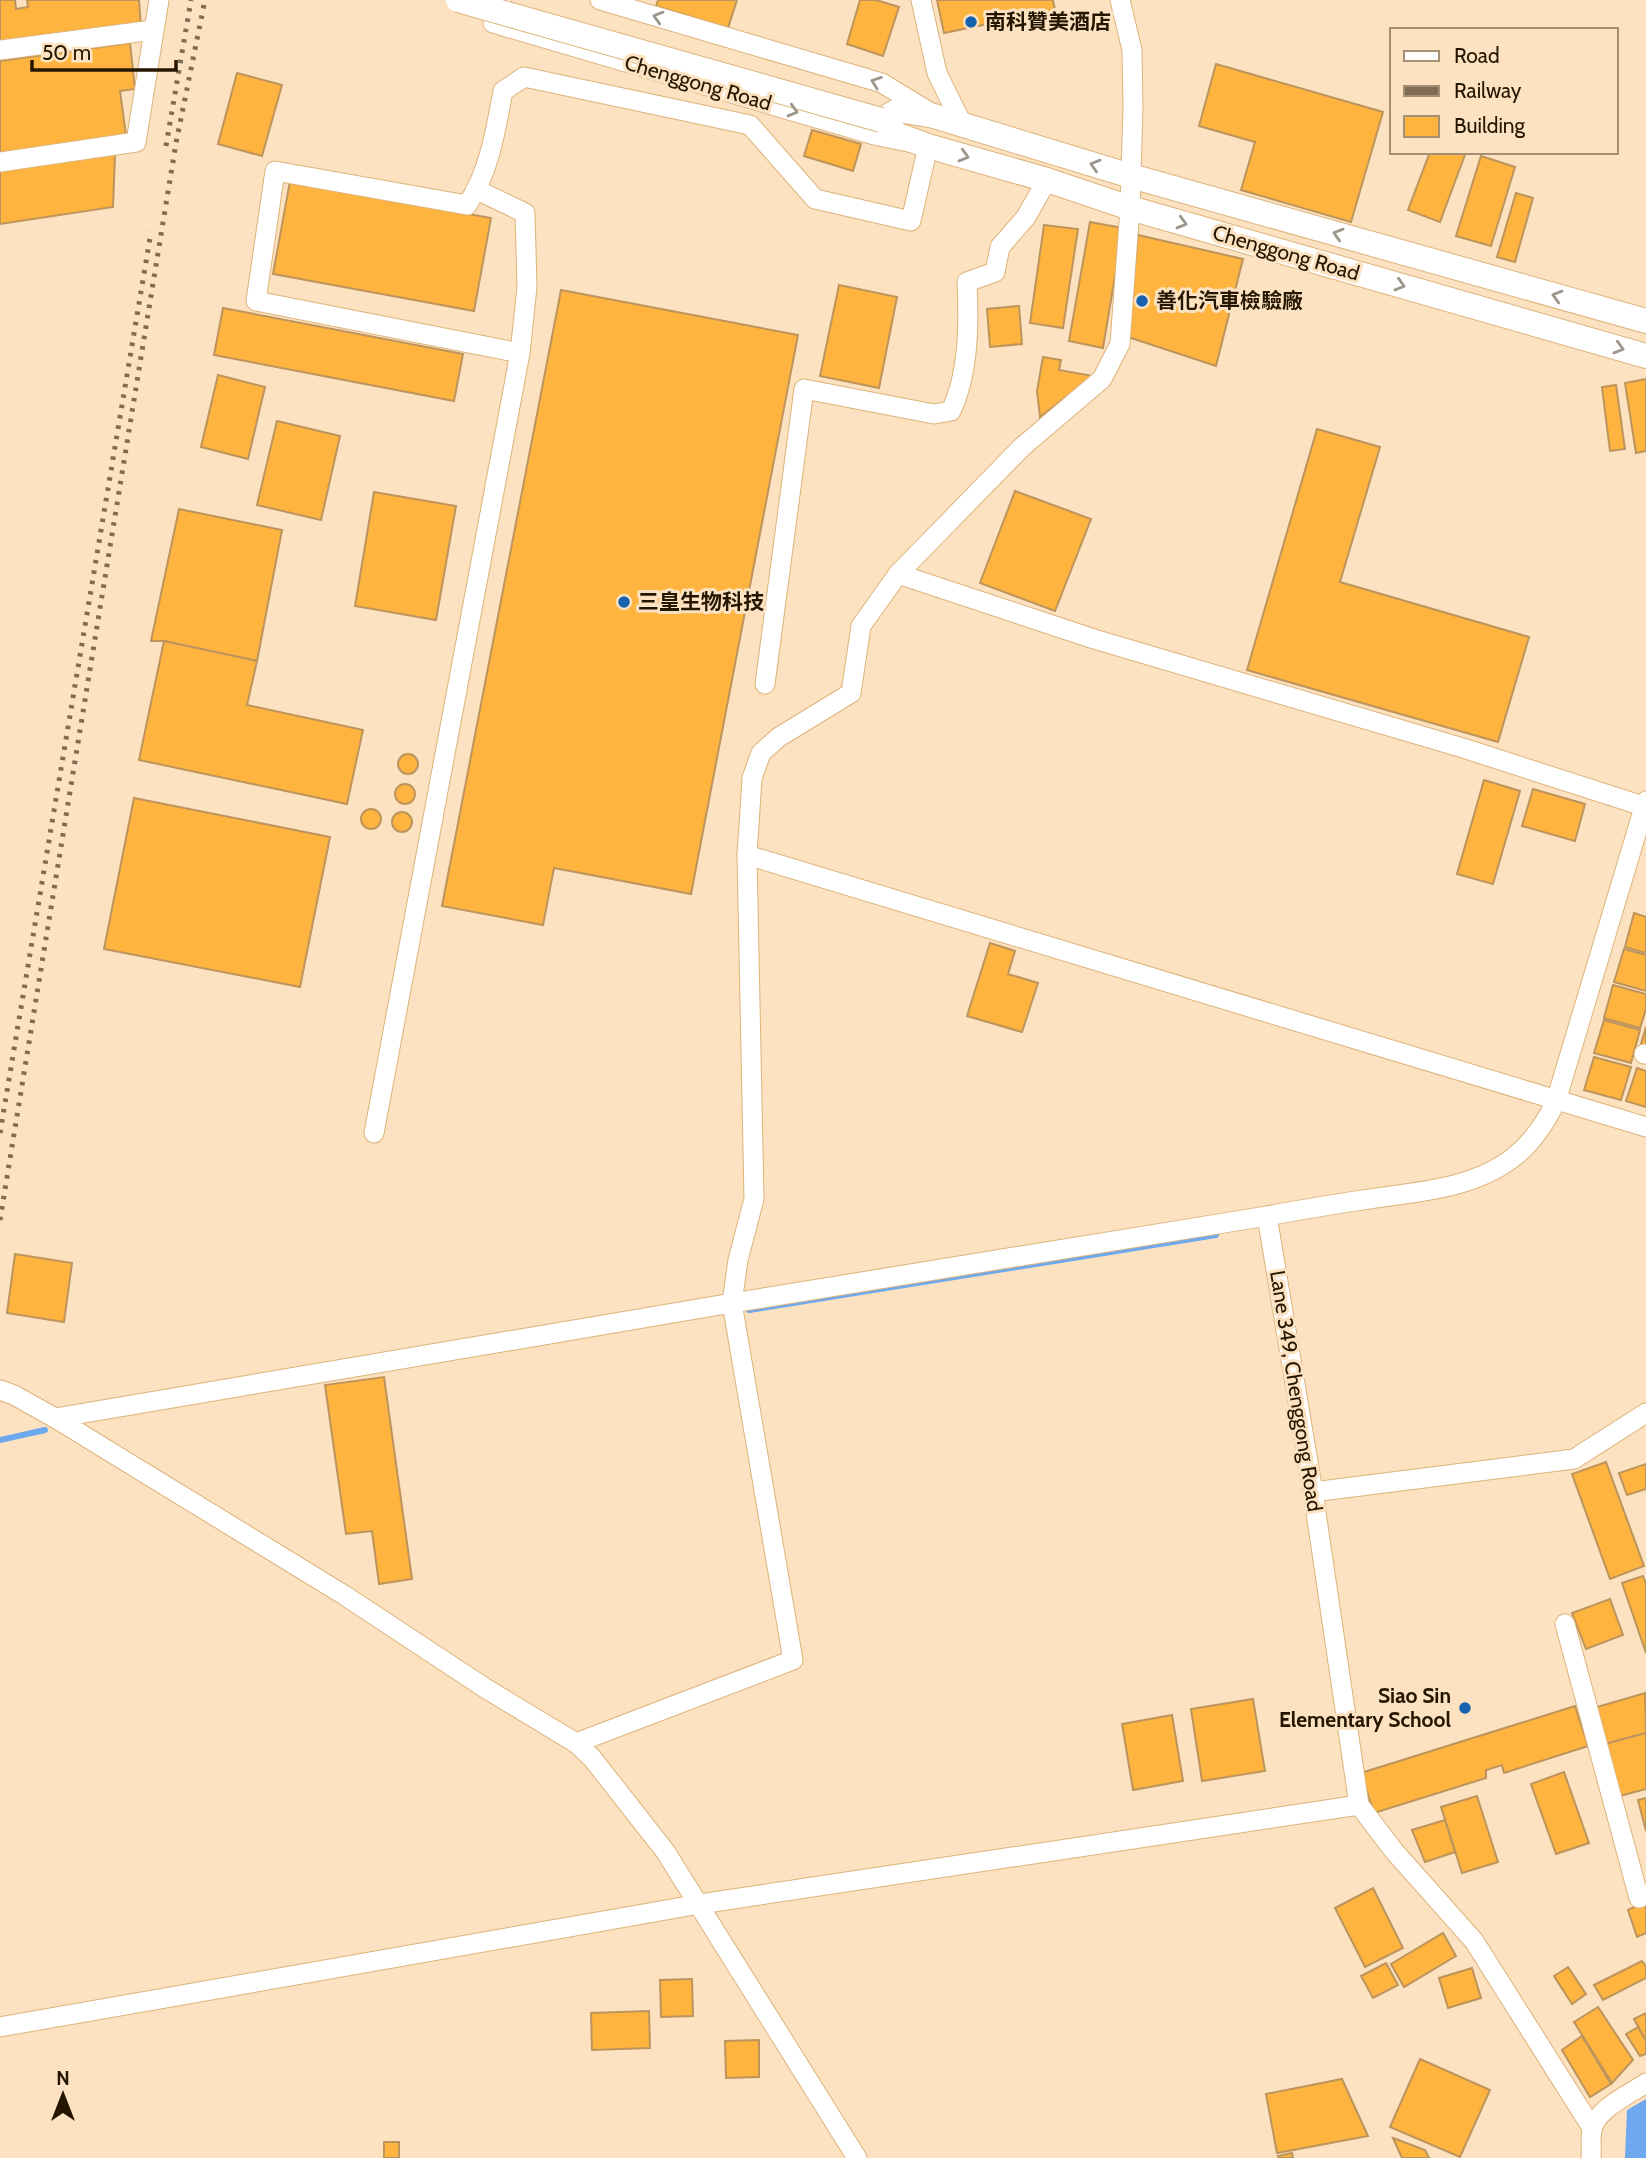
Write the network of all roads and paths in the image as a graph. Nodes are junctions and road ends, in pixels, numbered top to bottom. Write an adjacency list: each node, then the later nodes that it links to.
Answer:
1 (159, 0): 7 (street)
2 (458, 0): 10 (main road, bridge)
3 (501, 0): 12 (street, Chenggong Road, one-way to 12)
4 (600, 0): 9 (street, Chenggong Road, one-way to 4)
5 (921, 0): 11 (street)
6 (1120, 0): 14 (street)
7 (153, 30): 8 (street); 13 (street)
8 (0, 50)
9 (934, 116): 10 (main road, Chenggong Road); 11 (main road, Chenggong Road)
10 (881, 120): 12 (main road, Chenggong Road)
11 (962, 124): 14 (main road, Chenggong Road, one-way to 11)
12 (928, 146): 15 (main road, Chenggong Road, one-way to 15); 16 (street)
13 (0, 163)
14 (1131, 176): 17 (street); 18 (main road, Chenggong Road, one-way to 14)
15 (1047, 180): 17 (main road, Chenggong Road); 22 (street)
16 (477, 190): 19 (street); 19 (street)
17 (1130, 208): 20 (main road, Chenggong Road, one-way to 20); 21 (street)
18 (1646, 321)
19 (520, 353): 27 (street)
20 (1646, 356)
21 (898, 574): 23 (street); 24 (street)
22 (765, 684)
23 (1645, 805): 25 (street)
24 (747, 855): 25 (street); 29 (street)
25 (1556, 1101): 26 (street); 28 (street)
26 (1646, 1127)
27 (374, 1133)
28 (1267, 1216): 29 (street); 33 (street, Lane 349, Chenggong Road)
29 (732, 1303): 32 (street); 35 (street)
30 (0, 1390): 32 (street)
31 (1646, 1413): 33 (street)
32 (55, 1418): 35 (street)
33 (1314, 1492): 36 (street, Lane 349, Chenggong Road)
34 (1565, 1624): 37 (street)
35 (576, 1743): 38 (street)
36 (1359, 1805): 38 (street); 41 (street, Lane 349, Chenggong Road)
37 (1646, 1894)
38 (700, 1904): 39 (street); 42 (street)
39 (0, 2027)
40 (1646, 2083): 41 (street)
41 (1592, 2128): 43 (street)
42 (857, 2158)
43 (1591, 2158)

